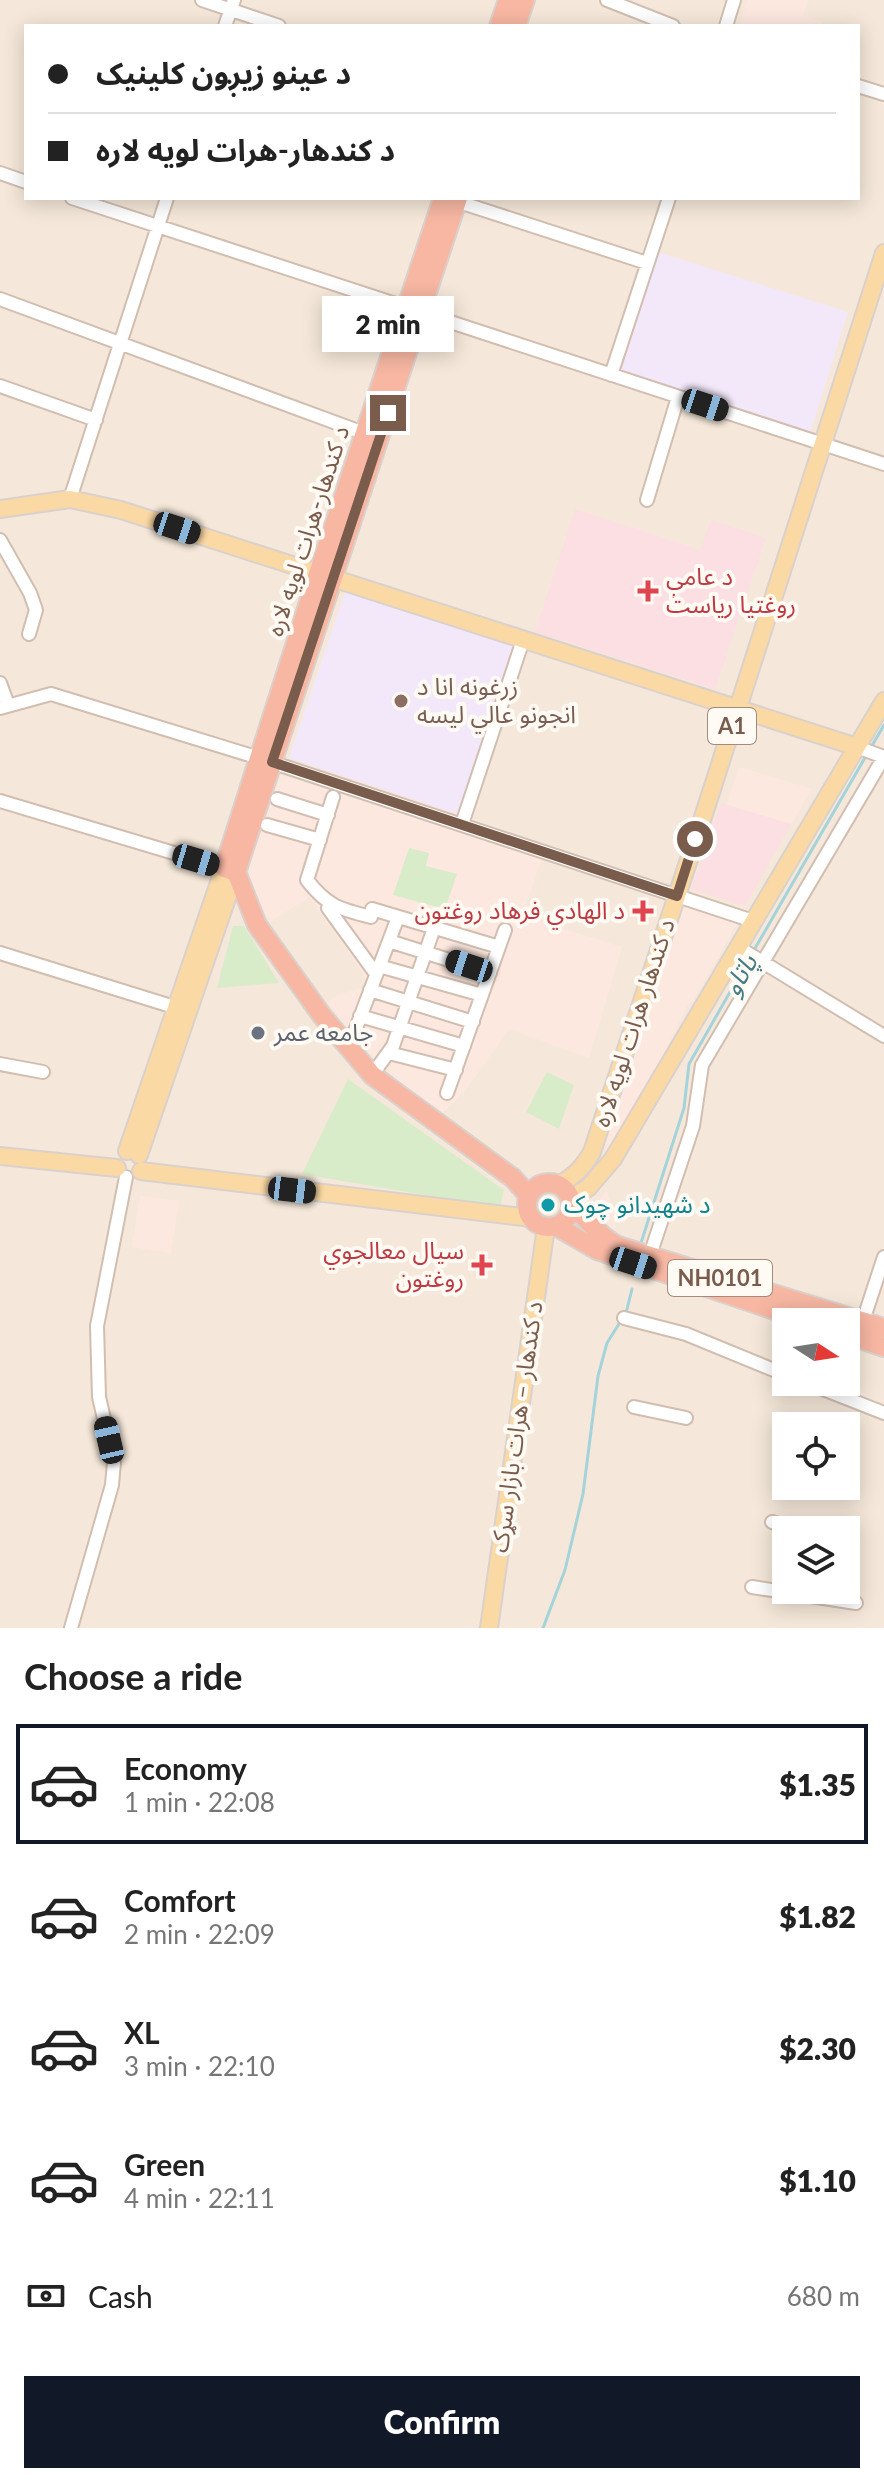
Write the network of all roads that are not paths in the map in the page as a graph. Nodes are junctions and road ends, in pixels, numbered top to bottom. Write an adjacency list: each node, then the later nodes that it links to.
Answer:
1 (202, 0): 6 (street)
2 (508, 0): 9 (highway)
3 (525, 0): 10 (highway)
4 (607, 0): 11 (street)
5 (734, 0): 12 (street)
6 (232, 5): 7 (street); 8 (street)
7 (226, 24)
8 (275, 24)
9 (500, 24)
10 (517, 24)
11 (668, 24)
12 (727, 24)
13 (860, 87): 14 (street)
14 (884, 94)
15 (0, 173): 16 (street)
16 (24, 181)
17 (78, 200): 22 (street)
18 (166, 200): 22 (street)
19 (451, 200): 26 (highway, د کندهار-هرات لويه لاره)
20 (454, 200): 24 (street)
21 (668, 200): 24 (street)
22 (158, 227): 26 (street); 27 (street)
23 (884, 253): 33 (main road, د کندهار هرات لویه لاره / A1)
24 (647, 263): 28 (street)
25 (0, 299): 27 (street)
26 (414, 310): 28 (street); 32 (highway, د کندهار-هرات لويه لاره)
27 (121, 344): 31 (street); 32 (street)
28 (611, 375): 30 (street)
29 (0, 386): 31 (street)
30 (678, 397): 33 (street); 36 (street)
31 (96, 420): 35 (street)
32 (373, 436): 39 (highway, د کندهار-هرات لويه لاره)
33 (822, 444): 34 (street); 45 (main road, د کندهار هرات لویه لاره / A1)
34 (884, 464)
35 (70, 499): 37 (main road); 39 (main road)
36 (647, 500)
37 (0, 509)
38 (0, 540): 40 (street)
39 (325, 576): 41 (main road); 47 (highway, د کندهار-هرات لويه لاره)
40 (29, 634)
41 (523, 640): 45 (main road); 52 (street)
42 (0, 683): 44 (street)
43 (884, 701): 46 (main road)
44 (4, 707): 47 (street)
45 (738, 709): 46 (main road); 56 (main road, د کندهار هرات لویه لاره / A1)
46 (874, 753): 59 (main road); 67 (street)
47 (266, 760): 52 (street); 55 (highway, د کندهار-هرات لويه لاره)
48 (333, 797): 51 (street)
49 (277, 799): 51 (street)
50 (0, 801): 55 (street)
51 (328, 815): 54 (street)
52 (462, 824): 56 (street)
53 (267, 825): 54 (street)
54 (320, 840): 58 (street)
55 (230, 870): 74 (main road); 85 (highway)
56 (677, 896): 59 (street); 90 (main road, د کندهار هرات لویه لاره / A1)
57 (328, 908): 68 (street)
58 (398, 917): 60 (street); 62 (street)
59 (753, 921): 64 (main road)
60 (434, 928): 63 (street); 65 (street)
61 (505, 930): 63 (street)
62 (389, 941): 65 (street); 68 (street)
63 (499, 947): 69 (street)
64 (741, 948): 67 (street); 90 (main road)
65 (426, 952): 69 (street); 70 (street)
66 (0, 953): 74 (street)
67 (760, 960): 79 (street); 92 (street)
68 (378, 970): 70 (street); 71 (street)
69 (490, 973): 72 (street)
70 (418, 976): 72 (street); 73 (street)
71 (370, 990): 73 (street); 75 (street)
72 (482, 995): 76 (street)
73 (409, 1001): 76 (street); 77 (street)
74 (184, 1010): 88 (main road)
75 (360, 1016): 77 (street); 78 (street)
76 (473, 1022): 80 (street)
77 (400, 1026): 80 (street); 81 (street)
78 (355, 1031)
79 (884, 1036)
80 (464, 1046): 83 (street)
81 (389, 1053): 83 (street); 85 (street)
82 (0, 1064): 84 (street)
83 (456, 1070): 86 (street)
84 (43, 1072)
85 (372, 1075): 89 (highway)
86 (447, 1093)
87 (0, 1156): 88 (main road)
88 (130, 1165): 91 (main road); 107 (street)
89 (529, 1196): 90 (highway); 91 (highway)
90 (566, 1196): 91 (highway); 92 (highway, NH0101)
91 (544, 1224): 94 (highway, NH0101); 108 (main road, د کندهار – هرات بازار سړک)
92 (650, 1255): 96 (highway, NH0101)
93 (883, 1262): 96 (street)
94 (772, 1309)
95 (624, 1318): 100 (street)
96 (863, 1321): 97 (highway, NH0101)
97 (884, 1328)
98 (860, 1341): 99 (highway)
99 (884, 1347)
100 (772, 1369)
101 (850, 1396): 103 (street)
102 (634, 1407): 104 (street)
103 (884, 1413)
104 (686, 1418)
105 (752, 1587): 106 (street)
106 (772, 1590)
107 (71, 1628)
108 (489, 1628)

